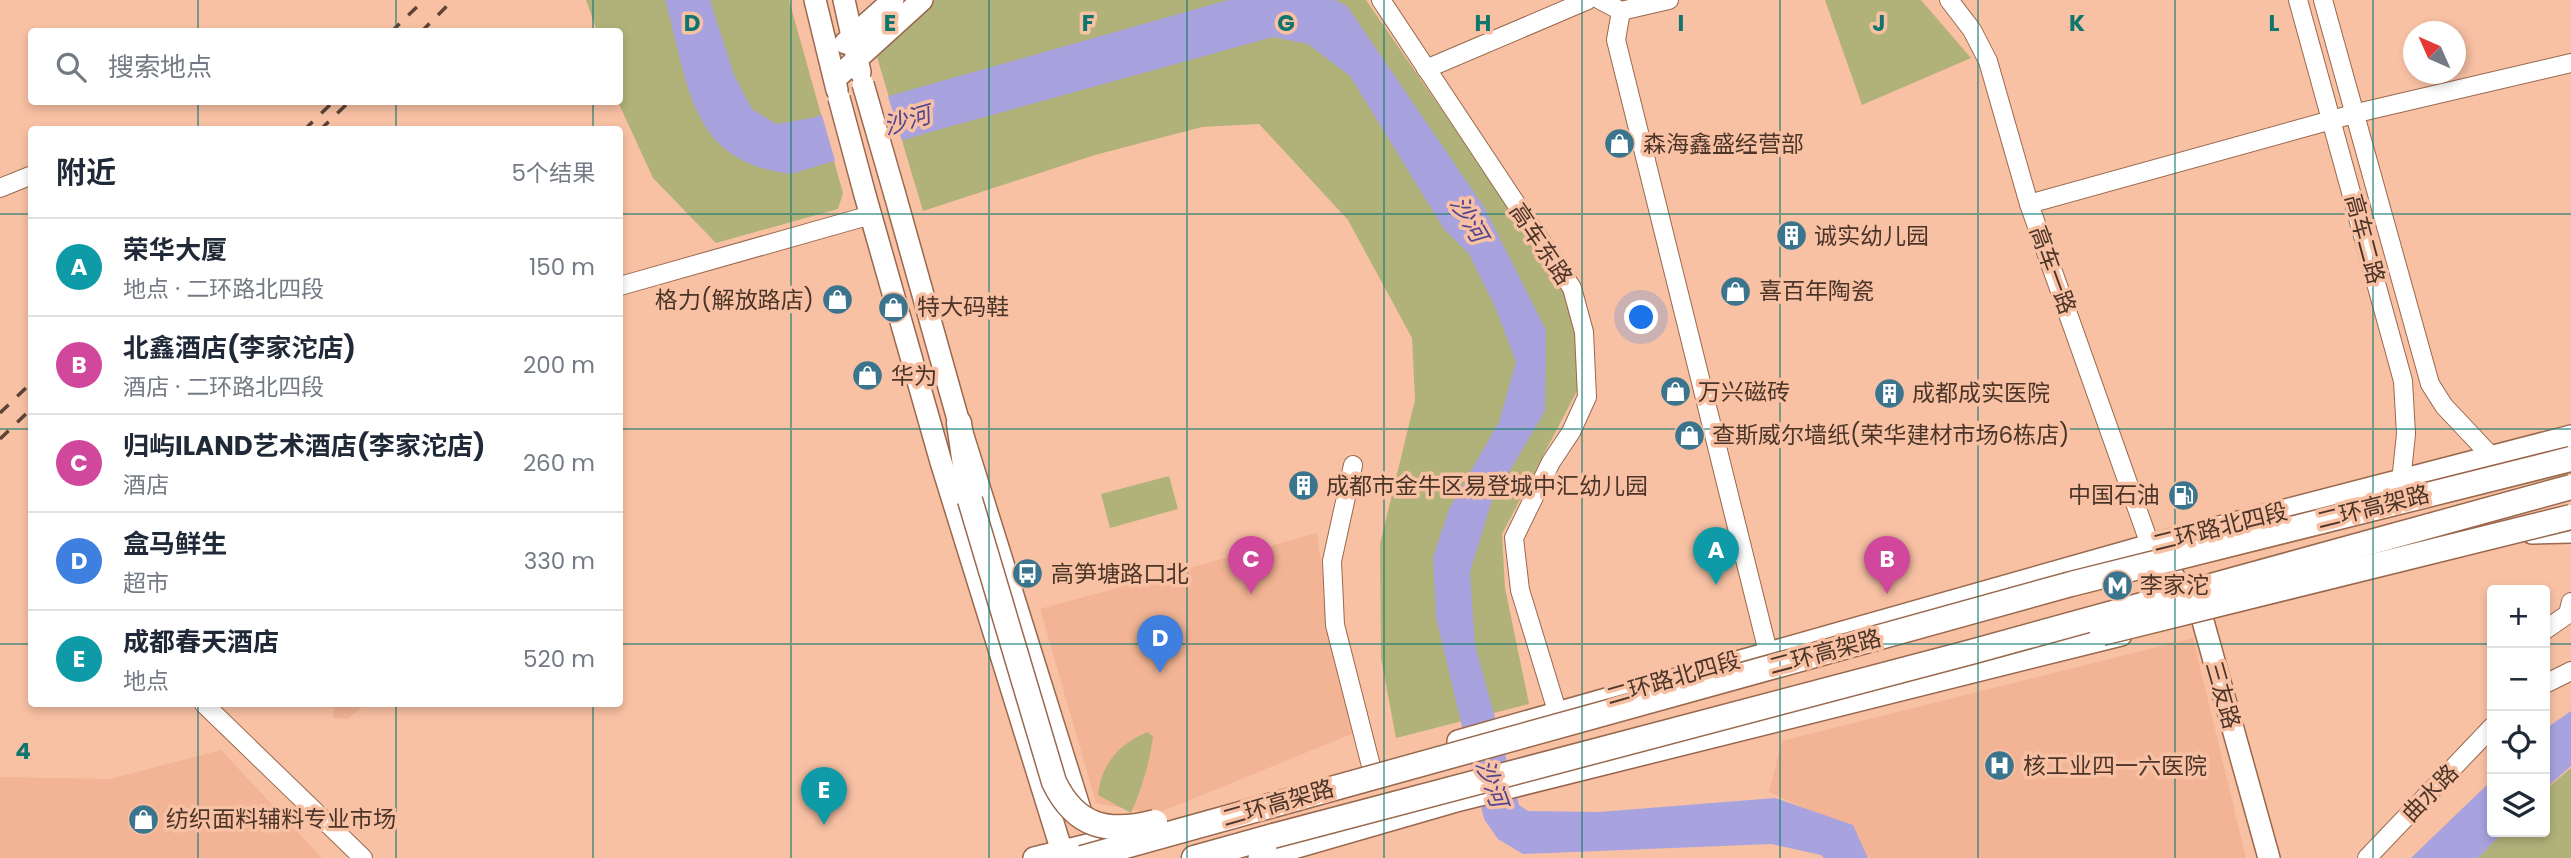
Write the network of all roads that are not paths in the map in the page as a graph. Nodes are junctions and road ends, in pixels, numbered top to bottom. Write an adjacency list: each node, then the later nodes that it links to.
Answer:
1 (815, 0): 14 (main road)
2 (844, 0): 13 (main road)
3 (892, 0): 13 (main road)
4 (922, 0): 15 (main road)
5 (1381, 0): 17 (street, 高车东路)
6 (1588, 0): 17 (street)
7 (1600, 0): 12 (street)
8 (1669, 0): 12 (street)
9 (1949, 0): 23 (street, 高车一路)
10 (2298, 0): 20 (street, 高车二路)
11 (2323, 0): 19 (street, 高车二路)
12 (1621, 11): 41 (street)
13 (854, 38): 14 (main road); 15 (main road)
14 (829, 54): 18 (main road)
15 (859, 61): 18 (main road); 26 (main road, bridge)
16 (2571, 63): 19 (street)
17 (1426, 69): 46 (street, 高车东路)
18 (837, 89): 24 (main road, bridge)
19 (2357, 113): 20 (street); 29 (street, 高车二路)
20 (2333, 121): 23 (street); 32 (street, 高车二路)
21 (28, 177): 22 (street)
22 (0, 188)
23 (2029, 204): 36 (street, 高车一路)
24 (868, 205): 25 (street); 50 (main road)
25 (623, 285)
26 (959, 423): 49 (highway, bridge); 50 (main road)
27 (2571, 436): 29 (main road, 二环路北四段)
28 (2571, 448): 37 (highway, bridge)
29 (2492, 457): 32 (main road, 二环路北四段)
30 (2571, 459): 37 (highway, 二环高架路, bridge)
31 (1353, 465): 48 (street)
32 (2401, 482): 36 (main road, 二环路北四段)
33 (2571, 487): 42 (highway, 二环高架路, bridge)
34 (2571, 517): 42 (highway, bridge)
35 (2571, 533): 39 (main road)
36 (2150, 545): 39 (main road, 三友路); 41 (main road, 二环路北四段)
37 (2071, 584): 49 (highway, 二环高架路, bridge)
38 (2571, 602): 40 (street)
39 (2201, 614): 54 (main road); 55 (main road, 三友路)
40 (2550, 627)
41 (1768, 652): 46 (main road, 二环路北四段)
42 (1971, 652): 53 (highway, 二环高架路, bridge)
43 (2571, 671): 44 (street)
44 (2550, 682)
45 (207, 707): 51 (street)
46 (1557, 711): 48 (main road, 二环路北四段)
47 (2487, 732): 56 (street, 曲水路)
48 (1371, 766): 50 (main road, 二环路北四段)
49 (1338, 787): 50 (highway, 二环高架路, bridge)
50 (1078, 854): 52 (main road, 二环路北四段)
51 (363, 858)
52 (1034, 858)
53 (1194, 858)
54 (1259, 858)
55 (2269, 858)
56 (2367, 858)

